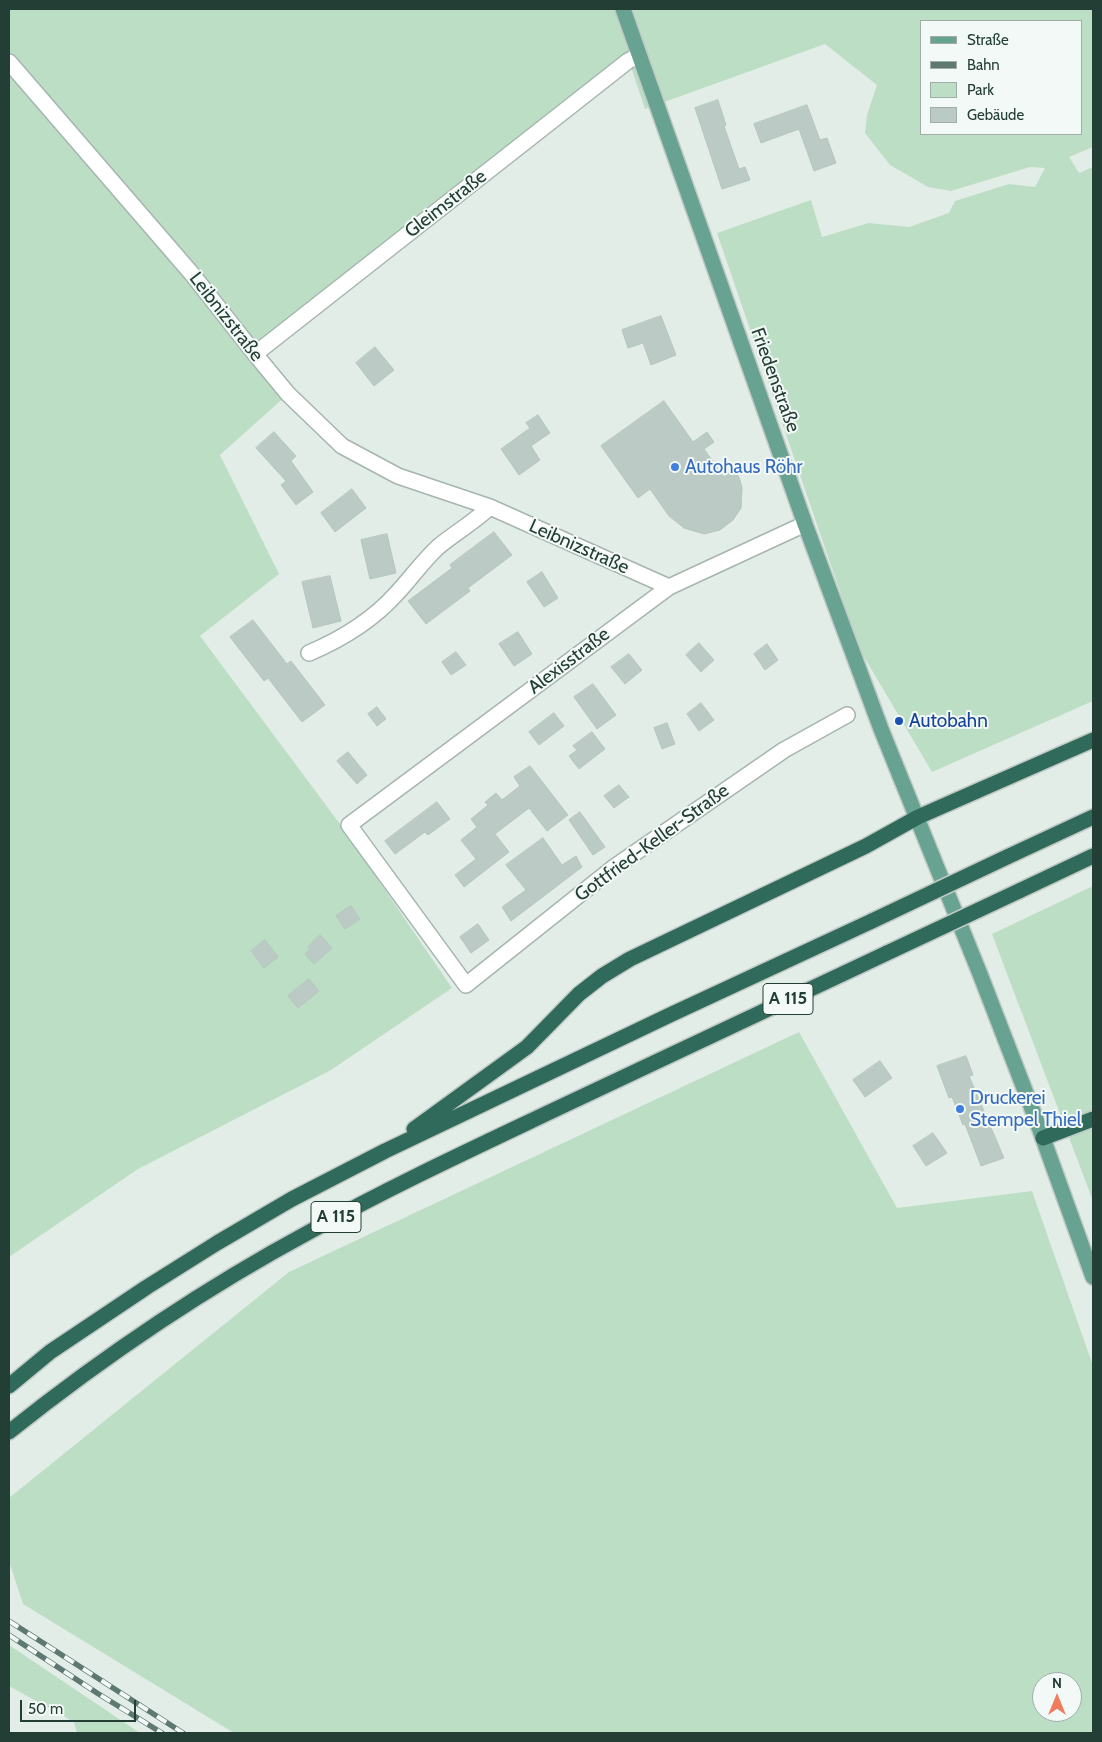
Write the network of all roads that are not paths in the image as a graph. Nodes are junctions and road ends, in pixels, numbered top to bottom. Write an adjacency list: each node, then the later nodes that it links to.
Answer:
1 (623, 9): 2 (main road, Friedenstraße)
2 (638, 55): 4 (street, Gleimstraße); 6 (main road, Friedenstraße)
3 (9, 62): 4 (street, Leibnizstraße)
4 (255, 354): 5 (street, Leibnizstraße)
5 (490, 507): 7 (street, Leibnizstraße); 8 (street)
6 (805, 524): 7 (street, Alexisstraße); 12 (main road, Friedenstraße)
7 (669, 587): 14 (street, Alexisstraße)
8 (309, 653)
9 (847, 715): 14 (street, Gottfried-Keller-Straße)
10 (1093, 740): 12 (highway)
11 (1093, 817): 17 (highway, A 115, bridge)
12 (918, 818): 16 (main road, Friedenstraße); 17 (highway)
13 (1093, 856): 20 (highway, A 115, bridge)
14 (466, 985)
15 (1093, 1119): 16 (highway)
16 (1043, 1138): 18 (main road, Friedenstraße)
17 (385, 1151): 19 (highway, A 115)
18 (1093, 1277)
19 (9, 1386)
20 (9, 1432)

